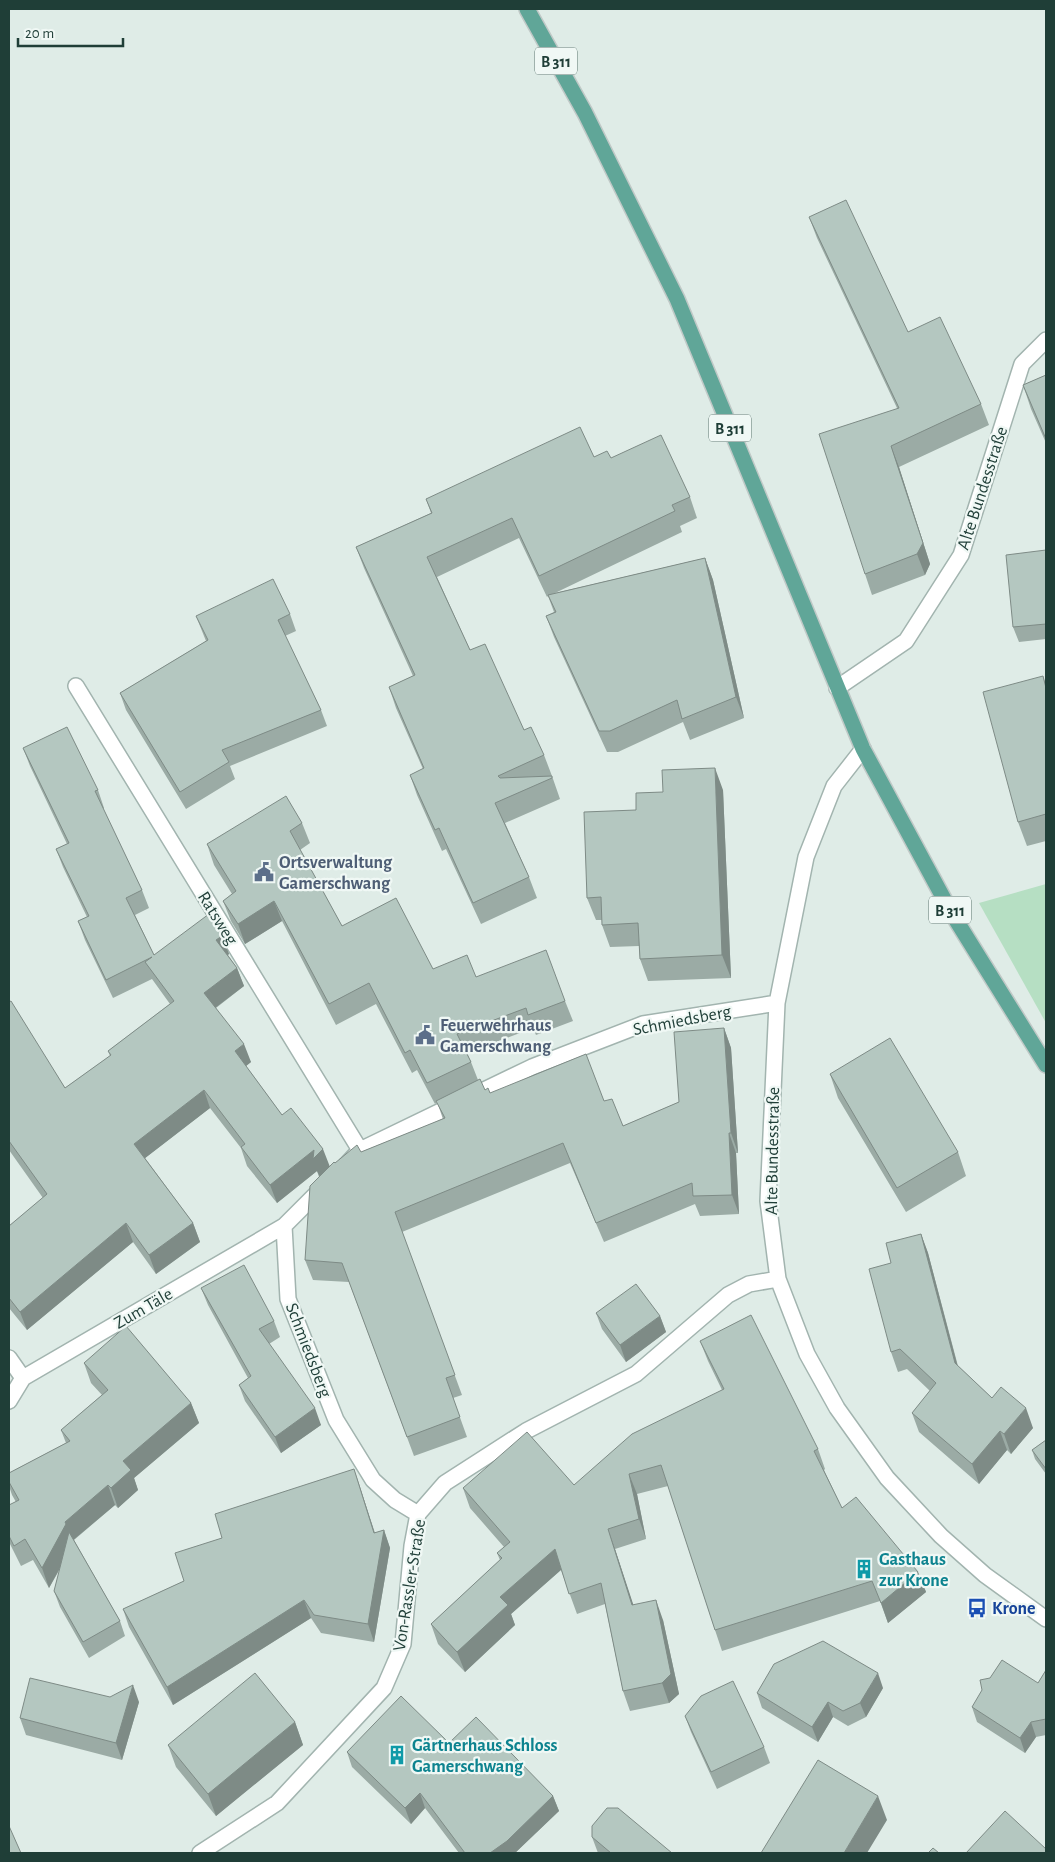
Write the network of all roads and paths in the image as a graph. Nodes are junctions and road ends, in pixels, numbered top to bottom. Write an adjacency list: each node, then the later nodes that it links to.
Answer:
1 (526, 9): 4 (main road, B 311)
2 (1046, 340): 4 (street, Alte Bundesstraße)
3 (76, 686): 8 (street, Ratsweg)
4 (837, 688): 5 (main road, B 311)
5 (863, 749): 6 (street, Alte Bundesstraße); 7 (main road, B 311)
6 (777, 1003): 8 (street, Schmiedsberg); 10 (street, Alte Bundesstraße)
7 (1046, 1065)
8 (360, 1150): 9 (street, Schmiedsberg)
9 (284, 1226): 12 (street, Zum Täle); 14 (street, Schmiedsberg)
10 (778, 1279): 14 (street, Von-Rassler-Straße); 15 (street, Alte Bundesstraße)
11 (9, 1358): 12 (street)
12 (23, 1378): 13 (street)
13 (9, 1401)
14 (418, 1514): 16 (street, Von-Rassler-Straße)
15 (1046, 1619)
16 (200, 1853)

